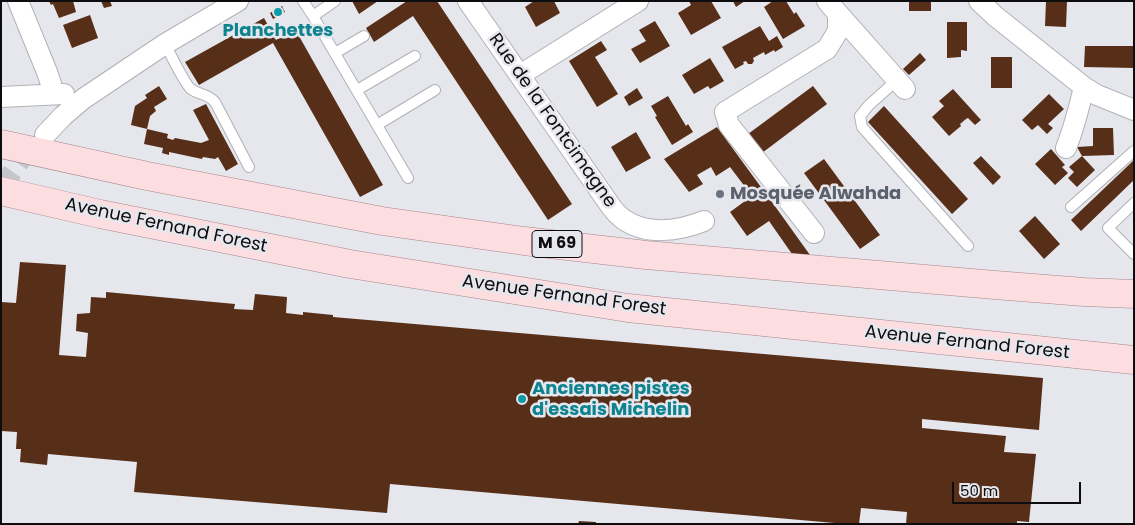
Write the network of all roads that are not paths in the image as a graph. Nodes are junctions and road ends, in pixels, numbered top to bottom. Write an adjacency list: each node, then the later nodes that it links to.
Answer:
1 (18, 1): 19 (street)
2 (238, 1): 11 (street)
3 (303, 1): 9 (lane)
4 (335, 1): 9 (lane)
5 (468, 1): 14 (street, Rue de la Fontcimagne)
6 (638, 1): 14 (street)
7 (979, 1): 16 (street)
8 (833, 8): 15 (street); 34 (street)
9 (313, 16): 12 (lane)
10 (364, 36): 12 (lane)
11 (165, 44): 21 (street); 28 (lane)
12 (335, 53): 17 (lane)
13 (415, 56): 17 (lane)
14 (520, 75): 33 (street, Rue de la Fontcimagne)
15 (901, 84): 35 (lane)
16 (1084, 88): 22 (street); 26 (street)
17 (357, 90): 23 (lane)
18 (435, 90): 23 (lane)
19 (53, 94): 20 (street); 21 (street)
20 (1, 97)
21 (83, 98): 24 (street)
22 (1134, 110)
23 (377, 125): 29 (lane)
24 (44, 135)
25 (1, 144): 37 (main road, M 69)
26 (1066, 148)
27 (1134, 151): 32 (lane)
28 (249, 167)
29 (408, 178)
30 (1, 191): 38 (main road, Avenue Fernand Forest)
31 (1134, 203): 36 (lane)
32 (1071, 207)
33 (704, 221)
34 (814, 233)
35 (968, 246)
36 (1134, 254)
37 (1129, 293)
38 (1134, 360)

